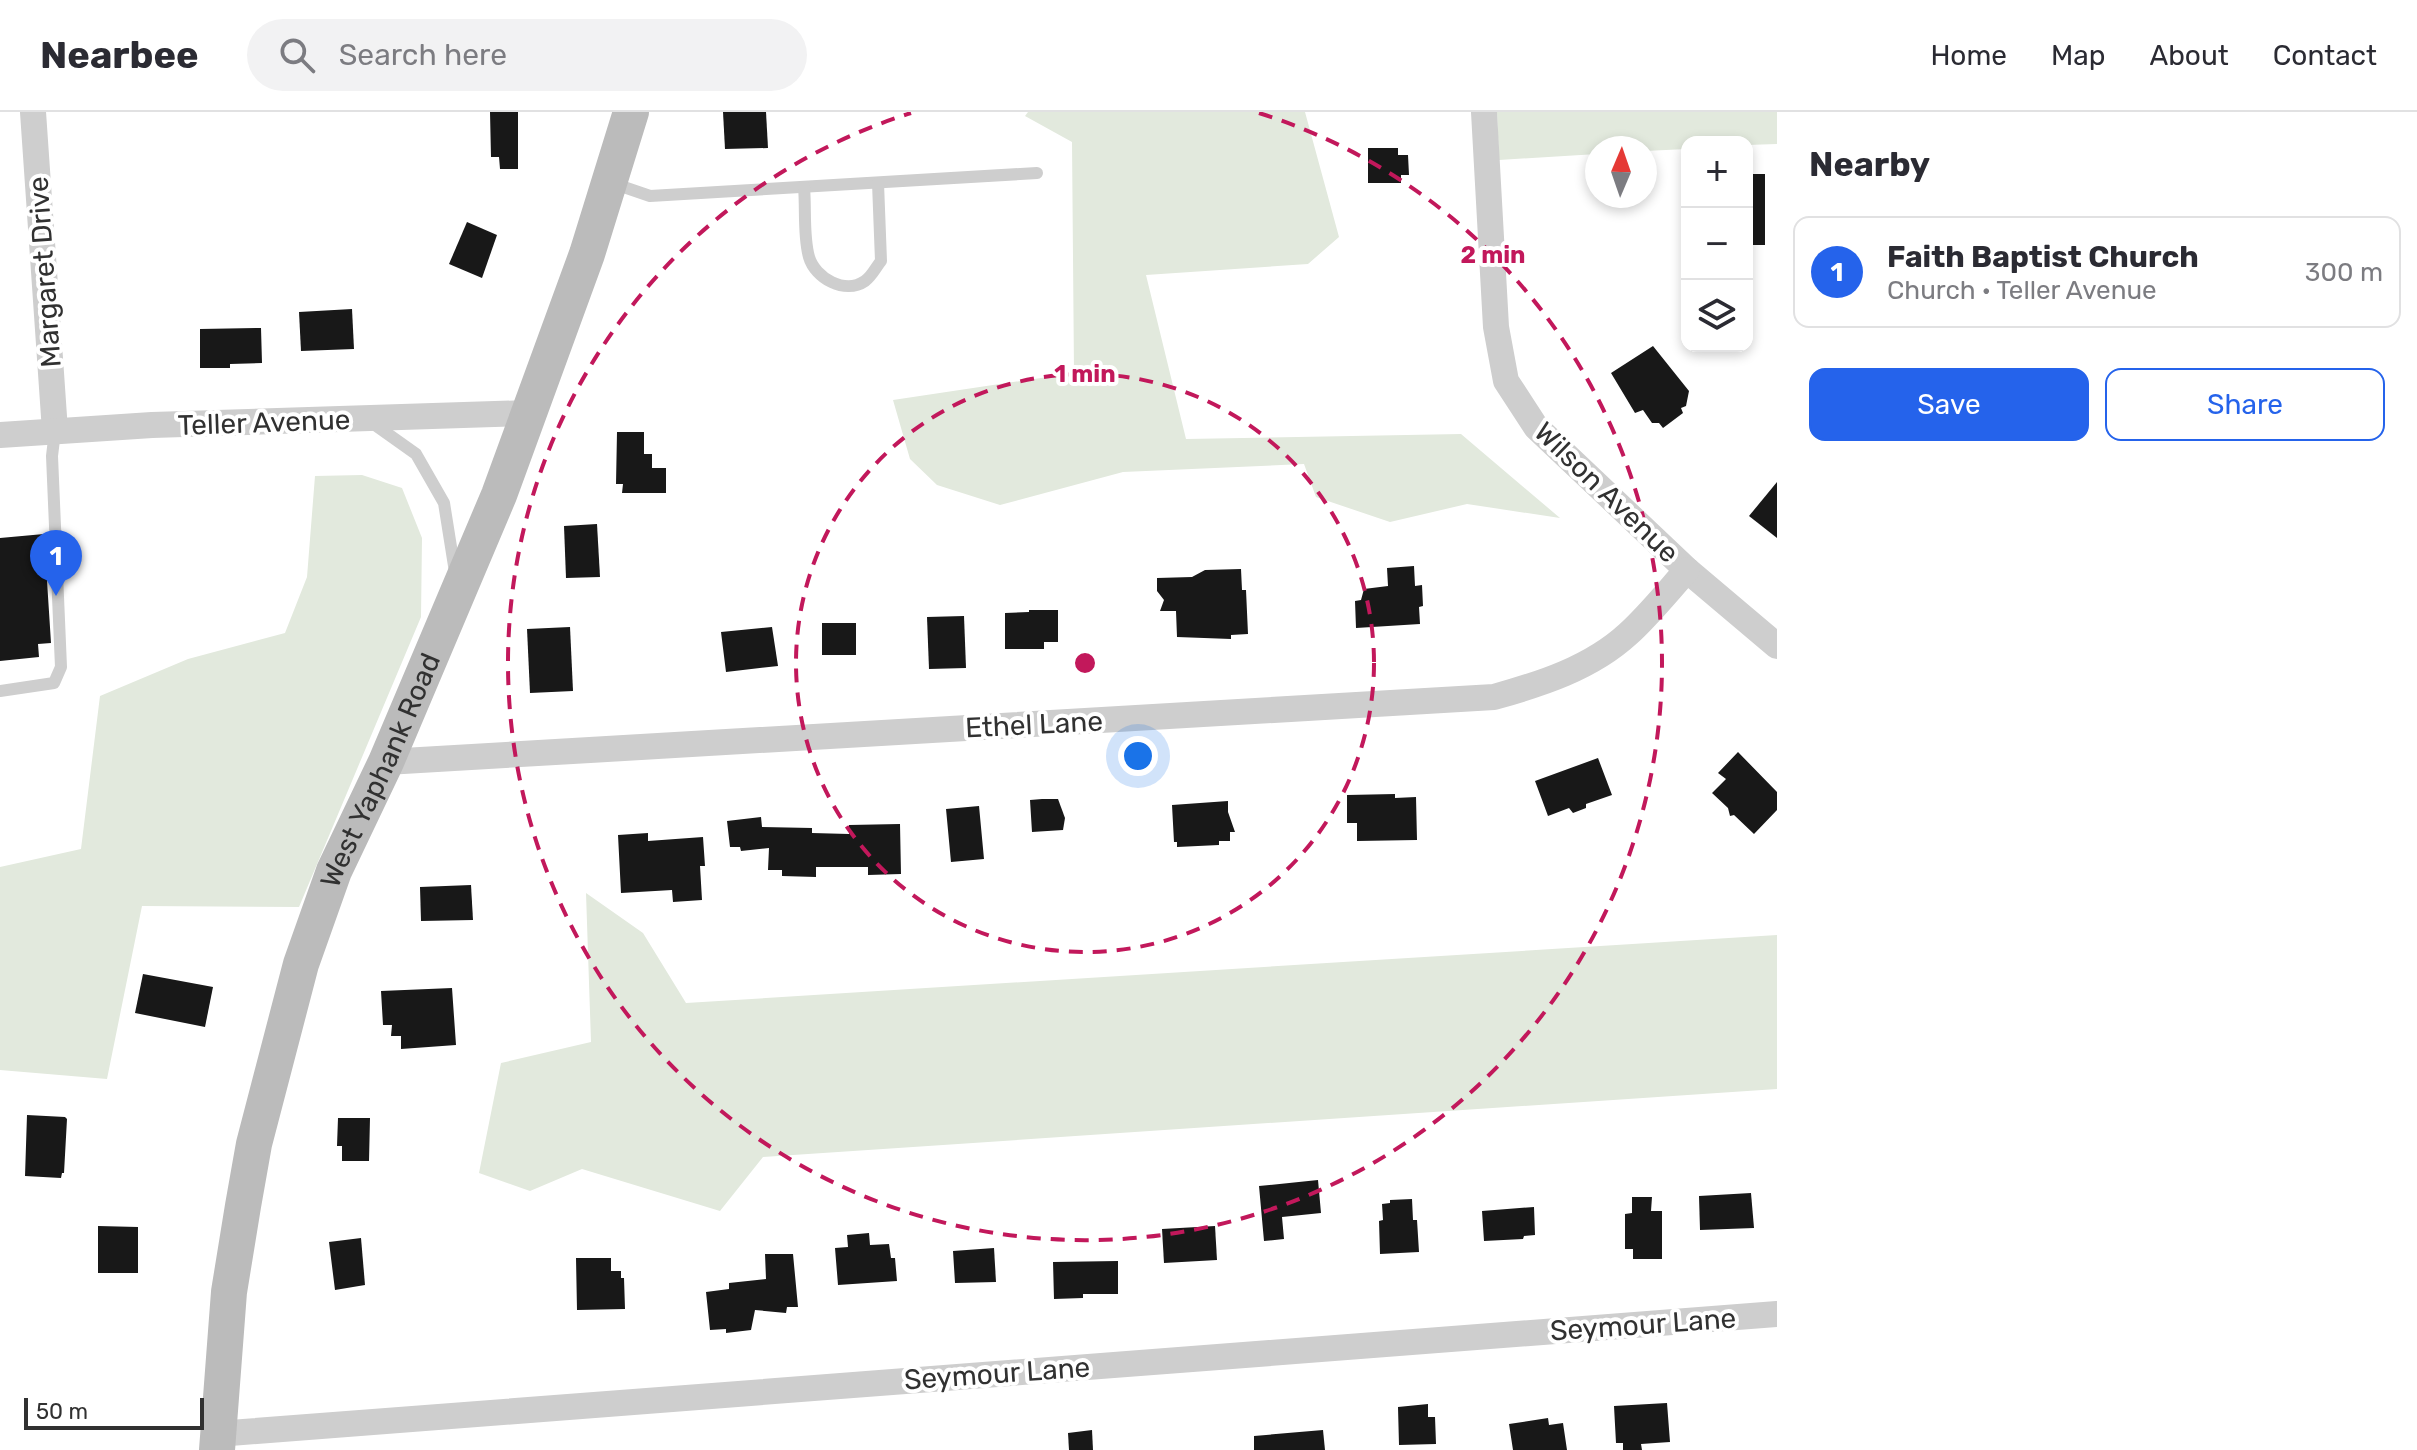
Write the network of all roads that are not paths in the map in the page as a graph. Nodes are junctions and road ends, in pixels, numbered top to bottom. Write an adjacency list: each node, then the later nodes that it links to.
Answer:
1 (33, 112): 10 (street, Margaret Drive)
2 (631, 112): 5 (street, West Yaphank Road)
3 (1484, 112): 12 (street, Wilson Avenue)
4 (1037, 173): 6 (lane)
5 (609, 182): 7 (lane); 8 (street, West Yaphank Road)
6 (878, 183): 7 (lane); 7 (lane)
7 (804, 187)
8 (528, 413): 9 (street, Teller Avenue); 13 (street, West Yaphank Road)
9 (365, 418): 10 (street, Teller Avenue); 13 (lane)
10 (55, 431): 11 (street, Teller Avenue); 15 (lane)
11 (0, 435)
12 (1687, 570): 14 (street, Wilson Avenue); 16 (street, Ethel Lane)
13 (458, 592): 16 (street, West Yaphank Road)
14 (1777, 646)
15 (0, 691)
16 (386, 762): 18 (street, West Yaphank Road)
17 (1777, 1314): 18 (street, Seymour Lane)
18 (217, 1442)

